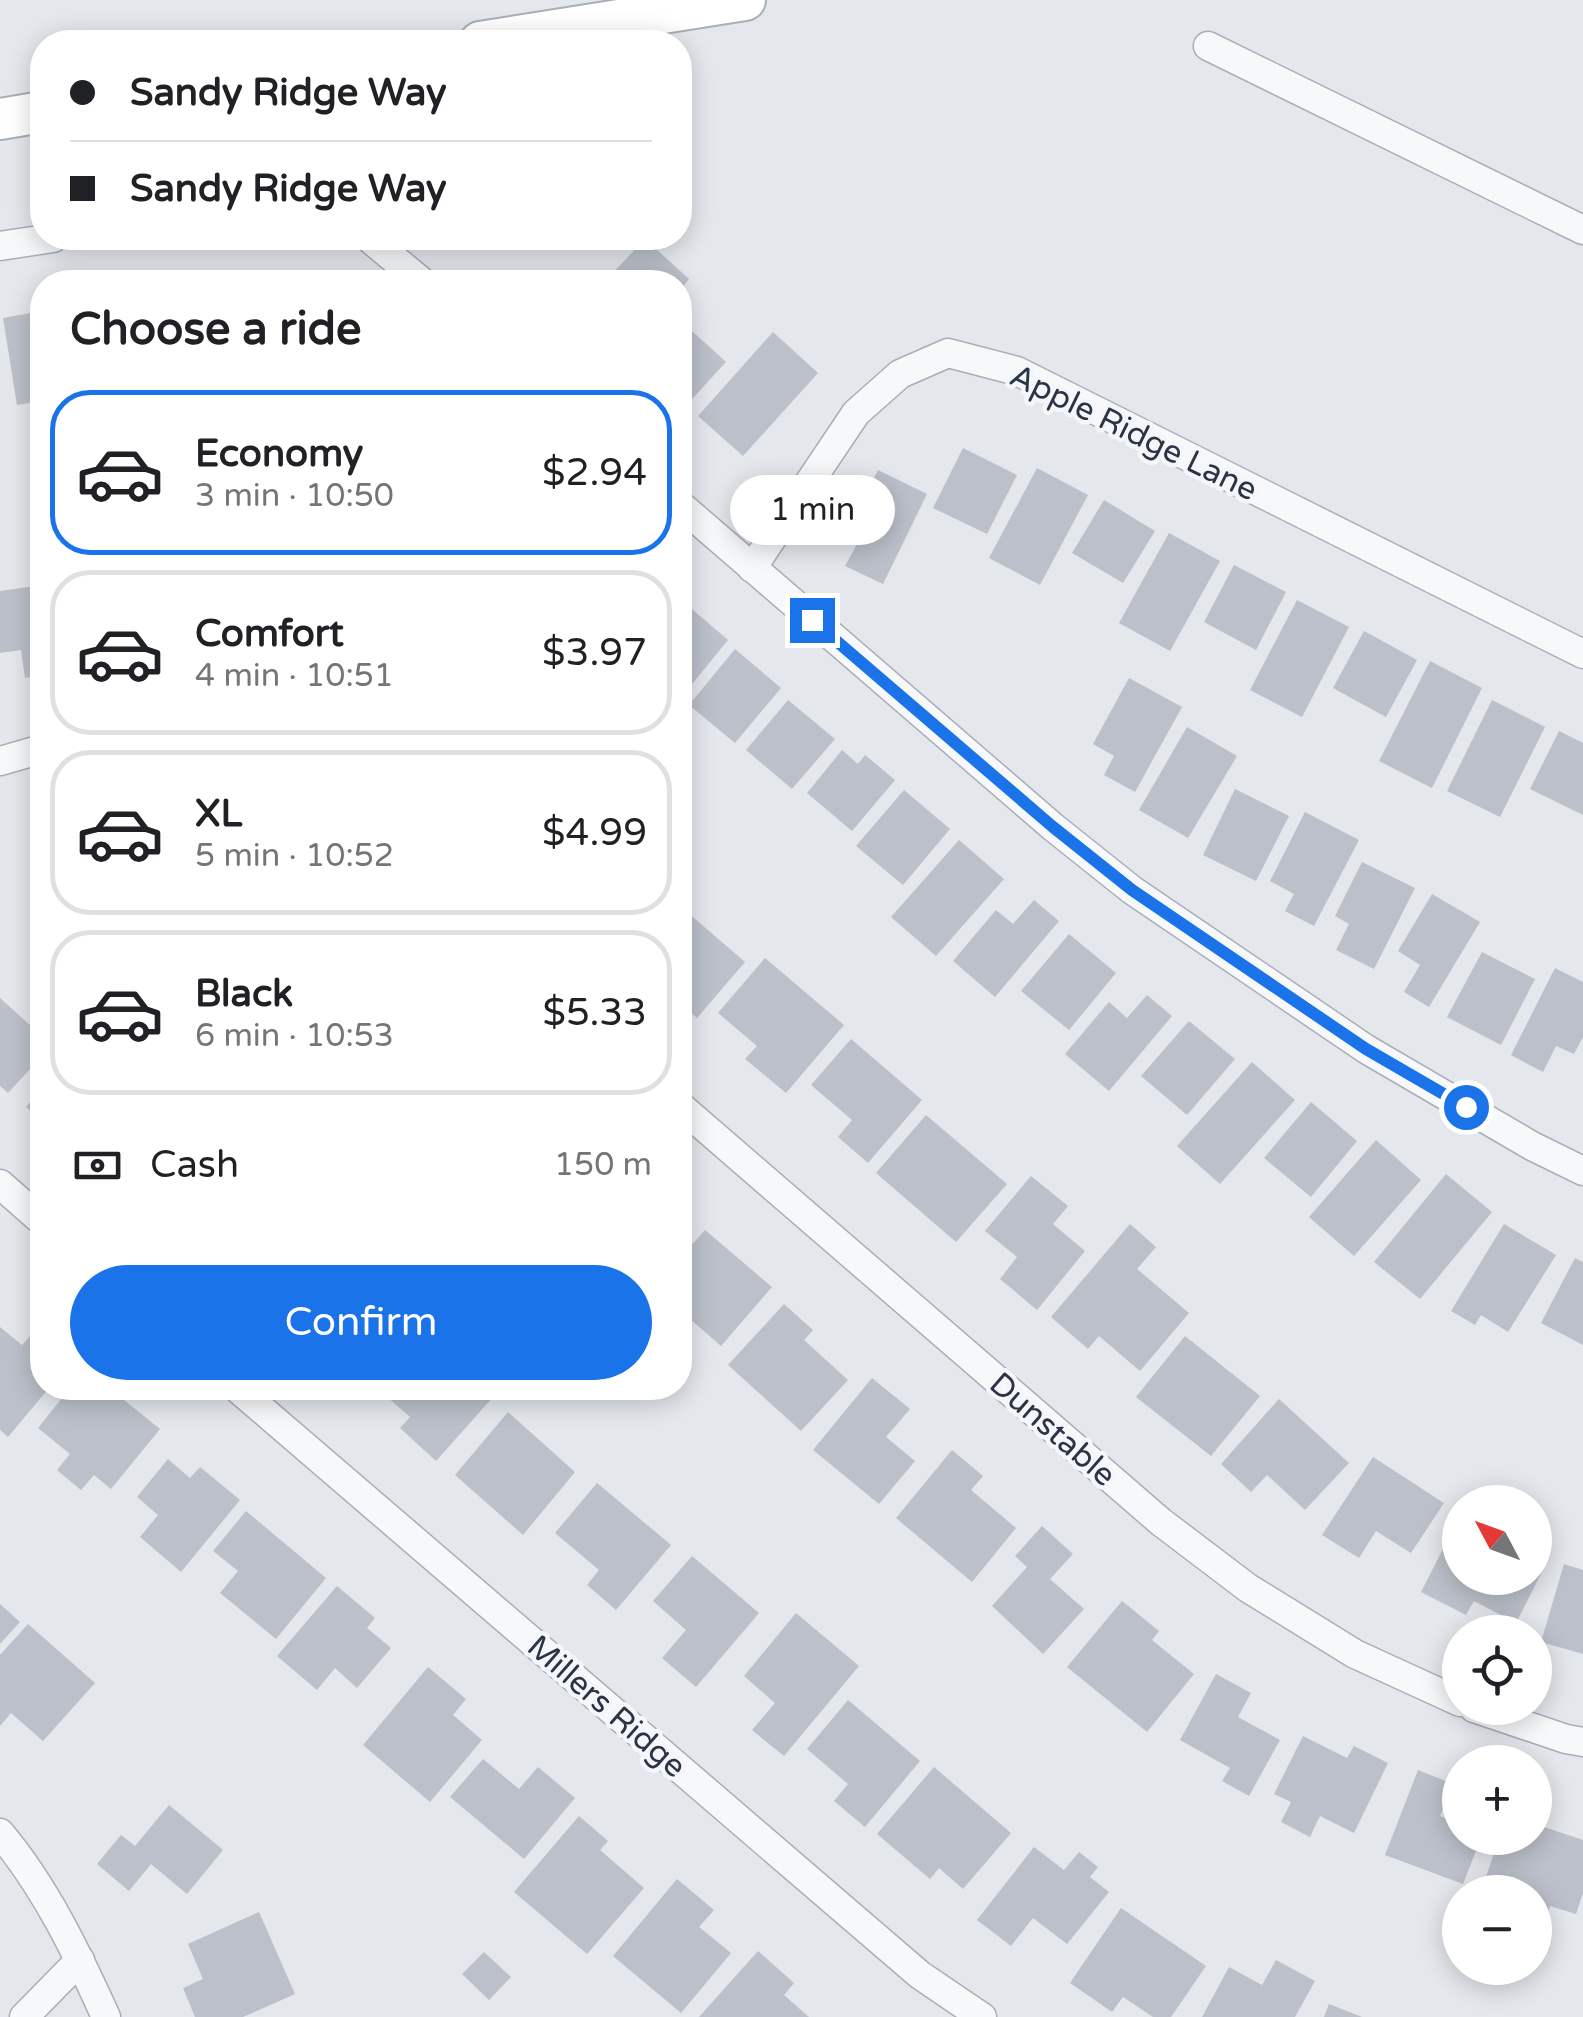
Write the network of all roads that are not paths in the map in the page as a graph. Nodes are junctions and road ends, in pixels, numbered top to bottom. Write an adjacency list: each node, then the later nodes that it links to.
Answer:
1 (746, 0): 2 (main road)
2 (556, 30)
3 (1208, 46): 6 (street)
4 (30, 114): 5 (main road)
5 (0, 119)
6 (1583, 230)
7 (30, 241): 8 (street)
8 (0, 246)
9 (384, 250): 10 (street)
10 (408, 270)
11 (692, 516): 12 (street)
12 (752, 568): 13 (street, Apple Ridge Lane); 17 (street)
13 (1583, 654)
14 (30, 753): 15 (street)
15 (0, 761)
16 (692, 1116): 21 (street, Dunstable)
17 (1583, 1171)
18 (0, 1184): 19 (street)
19 (30, 1210)
20 (251, 1400): 28 (street, Millers Ridge)
21 (1442, 1694)
22 (1524, 1725): 23 (street)
23 (1583, 1742)
24 (0, 1834): 25 (street)
25 (80, 1960): 26 (street); 27 (street)
26 (24, 2017)
27 (106, 2017)
28 (982, 2017)

